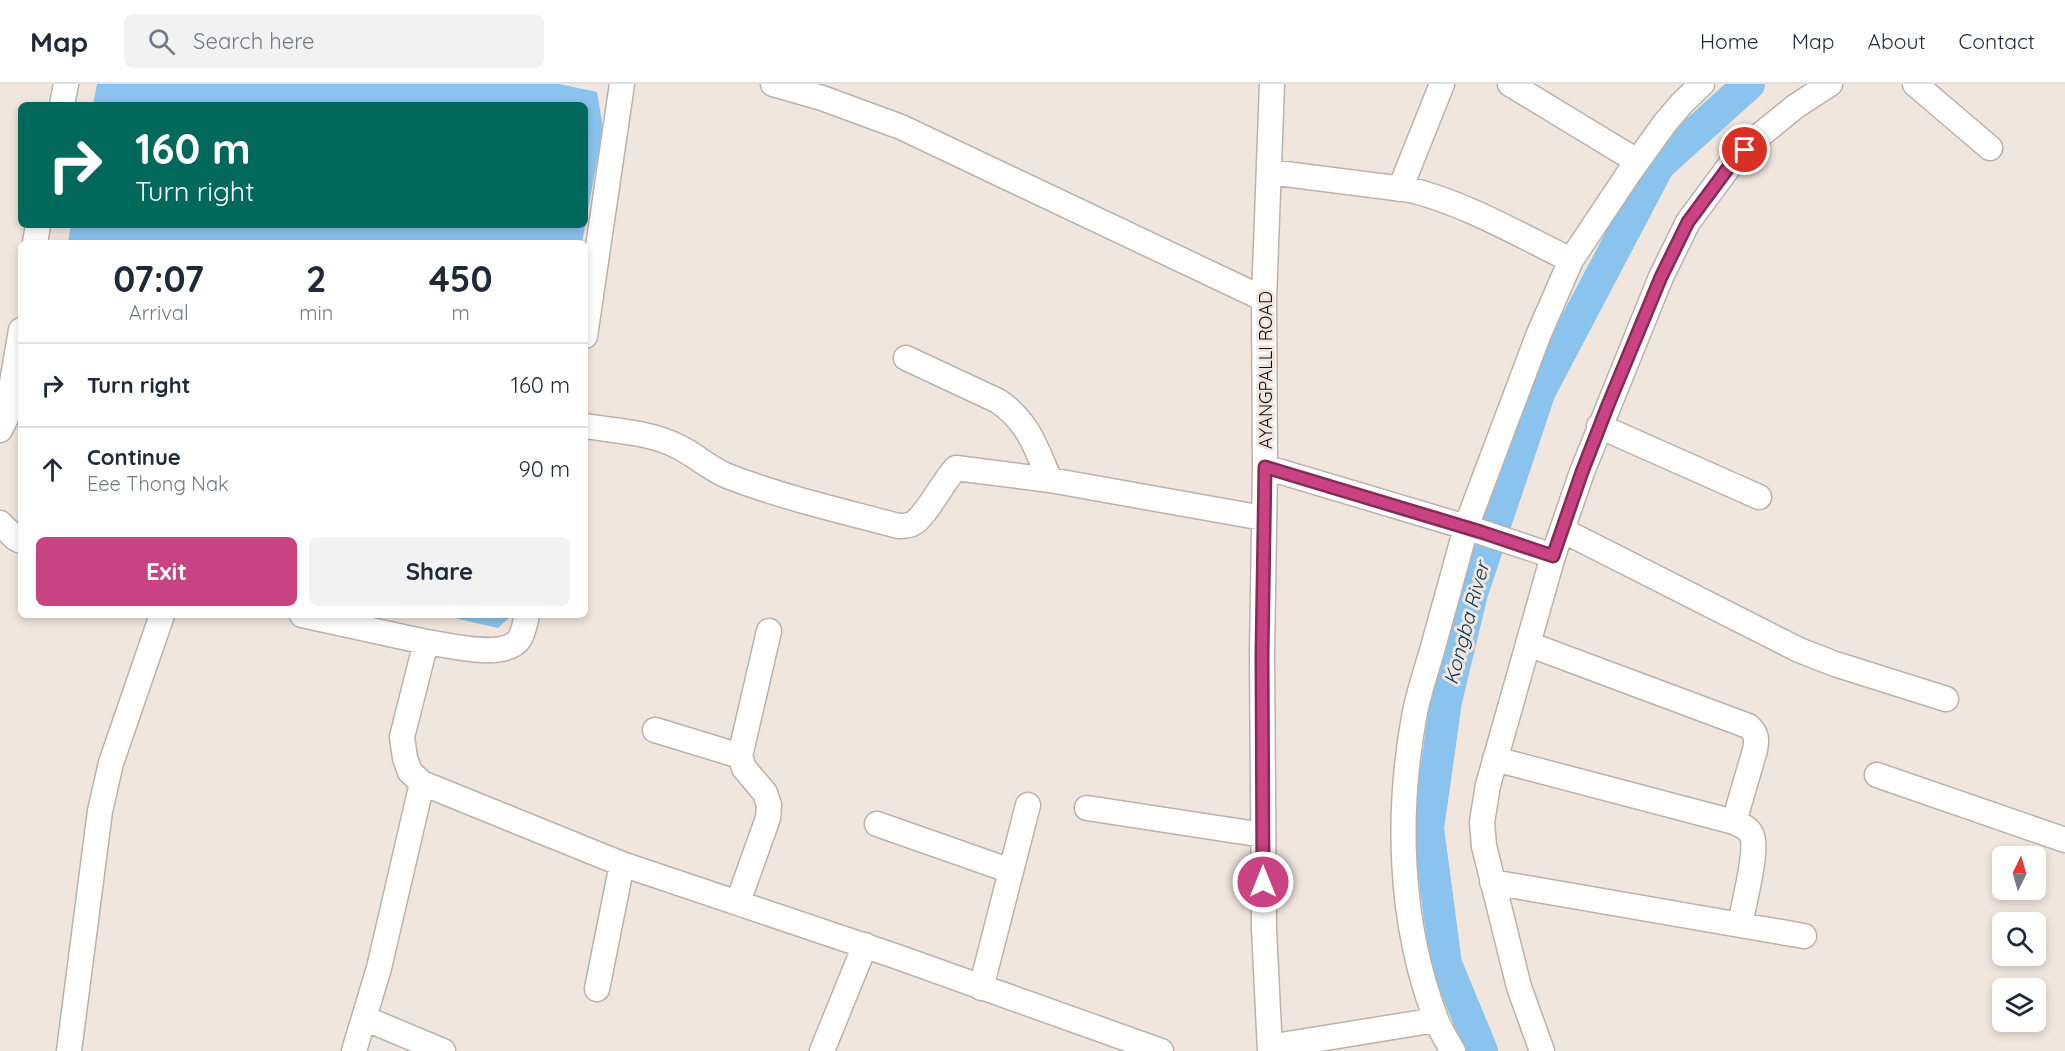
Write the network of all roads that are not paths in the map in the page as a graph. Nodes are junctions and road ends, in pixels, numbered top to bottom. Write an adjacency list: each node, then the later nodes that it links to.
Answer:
1 (66, 84): 10 (street)
2 (622, 84): 17 (street)
3 (773, 84): 16 (street)
4 (1272, 84): 13 (street, AYANGPALLI ROAD)
5 (1442, 84): 14 (street)
6 (1510, 84): 12 (street)
7 (1702, 84): 12 (street)
8 (1830, 84): 21 (street)
9 (1915, 84): 11 (street)
10 (63, 102)
11 (1990, 148)
12 (1637, 161): 15 (street)
13 (1269, 172): 14 (street); 16 (street, AYANGPALLI ROAD)
14 (1400, 189): 15 (street)
15 (1571, 260): 28 (street)
16 (1264, 299): 23 (street, AYANGPALLI ROAD)
17 (588, 316)
18 (18, 348): 22 (street)
19 (906, 358): 24 (street)
20 (588, 426): 24 (street)
21 (1599, 426): 25 (street); 29 (street)
22 (0, 430)
23 (1265, 467): 26 (street, AYANGPALLI ROAD); 28 (street)
24 (1050, 480): 26 (street)
25 (1759, 497)
26 (1263, 518): 48 (street, AYANGPALLI ROAD)
27 (0, 523): 30 (street)
28 (1474, 530): 31 (street); 60 (street)
29 (1562, 530): 31 (street); 38 (street)
30 (18, 540)
31 (1545, 552): 37 (street)
32 (161, 618): 62 (street)
33 (316, 618): 36 (street)
34 (525, 618): 36 (street)
35 (769, 631): 40 (street)
36 (426, 642): 43 (street)
37 (1528, 644): 41 (street); 46 (street)
38 (1946, 699)
39 (655, 730): 40 (street)
40 (740, 756): 53 (street)
41 (1495, 759): 46 (street); 52 (street)
42 (1877, 775): 49 (street)
43 (422, 783): 50 (street); 59 (street)
44 (1028, 805): 51 (street)
45 (1087, 808): 48 (street)
46 (1734, 822): 54 (street)
47 (878, 824): 51 (street)
48 (1263, 835): 61 (street, AYANGPALLI ROAD)
49 (2065, 840)
50 (622, 864): 53 (street); 58 (street)
51 (1011, 871): 57 (street)
52 (1492, 882): 54 (street); 68 (street)
53 (738, 902): 56 (street)
54 (1740, 925): 55 (street)
55 (1804, 936)
56 (865, 945): 57 (street); 65 (street)
57 (981, 988): 66 (street)
58 (597, 989)
59 (364, 1018): 63 (street); 64 (street)
60 (1436, 1020): 61 (street); 67 (street)
61 (1270, 1049)
62 (69, 1051)
63 (354, 1051)
64 (443, 1051)
65 (822, 1051)
66 (1161, 1051)
67 (1453, 1051)
68 (1542, 1051)

